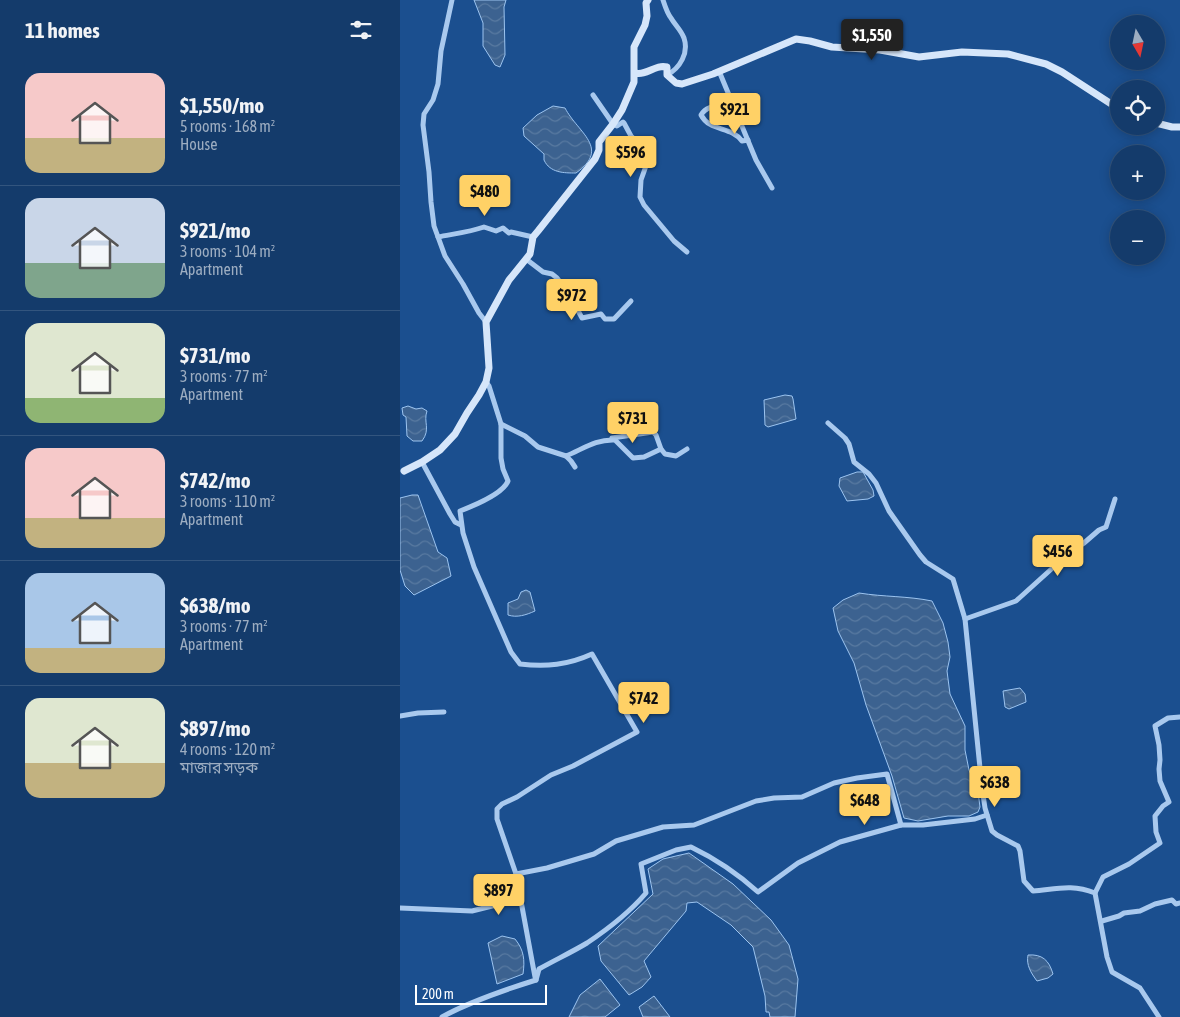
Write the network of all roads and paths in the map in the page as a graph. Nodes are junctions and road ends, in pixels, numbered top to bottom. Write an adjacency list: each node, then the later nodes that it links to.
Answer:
1 (452, 0): 15 (street)
2 (663, 0): 6 (street)
3 (646, 1): 5 (street)
4 (719, 71): 6 (street); 8 (street); 9 (street)
5 (635, 73): 6 (street); 10 (street)
6 (668, 76)
7 (593, 95): 10 (street)
8 (733, 103): 13 (street); 13 (street)
9 (1110, 103)
10 (613, 124): 16 (street); 17 (street)
11 (1165, 125): 12 (street)
12 (1180, 127)
13 (748, 140): 14 (street)
14 (772, 188)
15 (438, 237): 16 (street); 20 (street)
16 (533, 238): 18 (street)
17 (687, 252)
18 (526, 259): 19 (street); 20 (street)
19 (631, 301)
20 (486, 322): 21 (street)
21 (486, 382): 23 (street); 28 (street)
22 (828, 423): 33 (street)
23 (501, 424): 27 (street); 32 (street)
24 (606, 439): 25 (street); 25 (street); 27 (street)
25 (661, 449): 26 (street)
26 (687, 449)
27 (566, 456): 29 (street)
28 (422, 462): 30 (street); 32 (street)
29 (574, 467)
30 (404, 471)
31 (1115, 498): 33 (street)
32 (461, 525): 39 (street)
33 (965, 618): 37 (street)
34 (444, 712): 35 (street)
35 (400, 716)
36 (1180, 717): 40 (street)
37 (987, 815): 38 (street); 40 (street)
38 (901, 825): 39 (street); 45 (street)
39 (516, 874): 41 (street)
40 (1095, 893): 44 (street)
41 (521, 899): 43 (street); 45 (street)
42 (1180, 903): 44 (street)
43 (400, 908)
44 (1102, 920): 47 (street)
45 (536, 980): 46 (street)
46 (442, 1017)
47 (1159, 1017)

